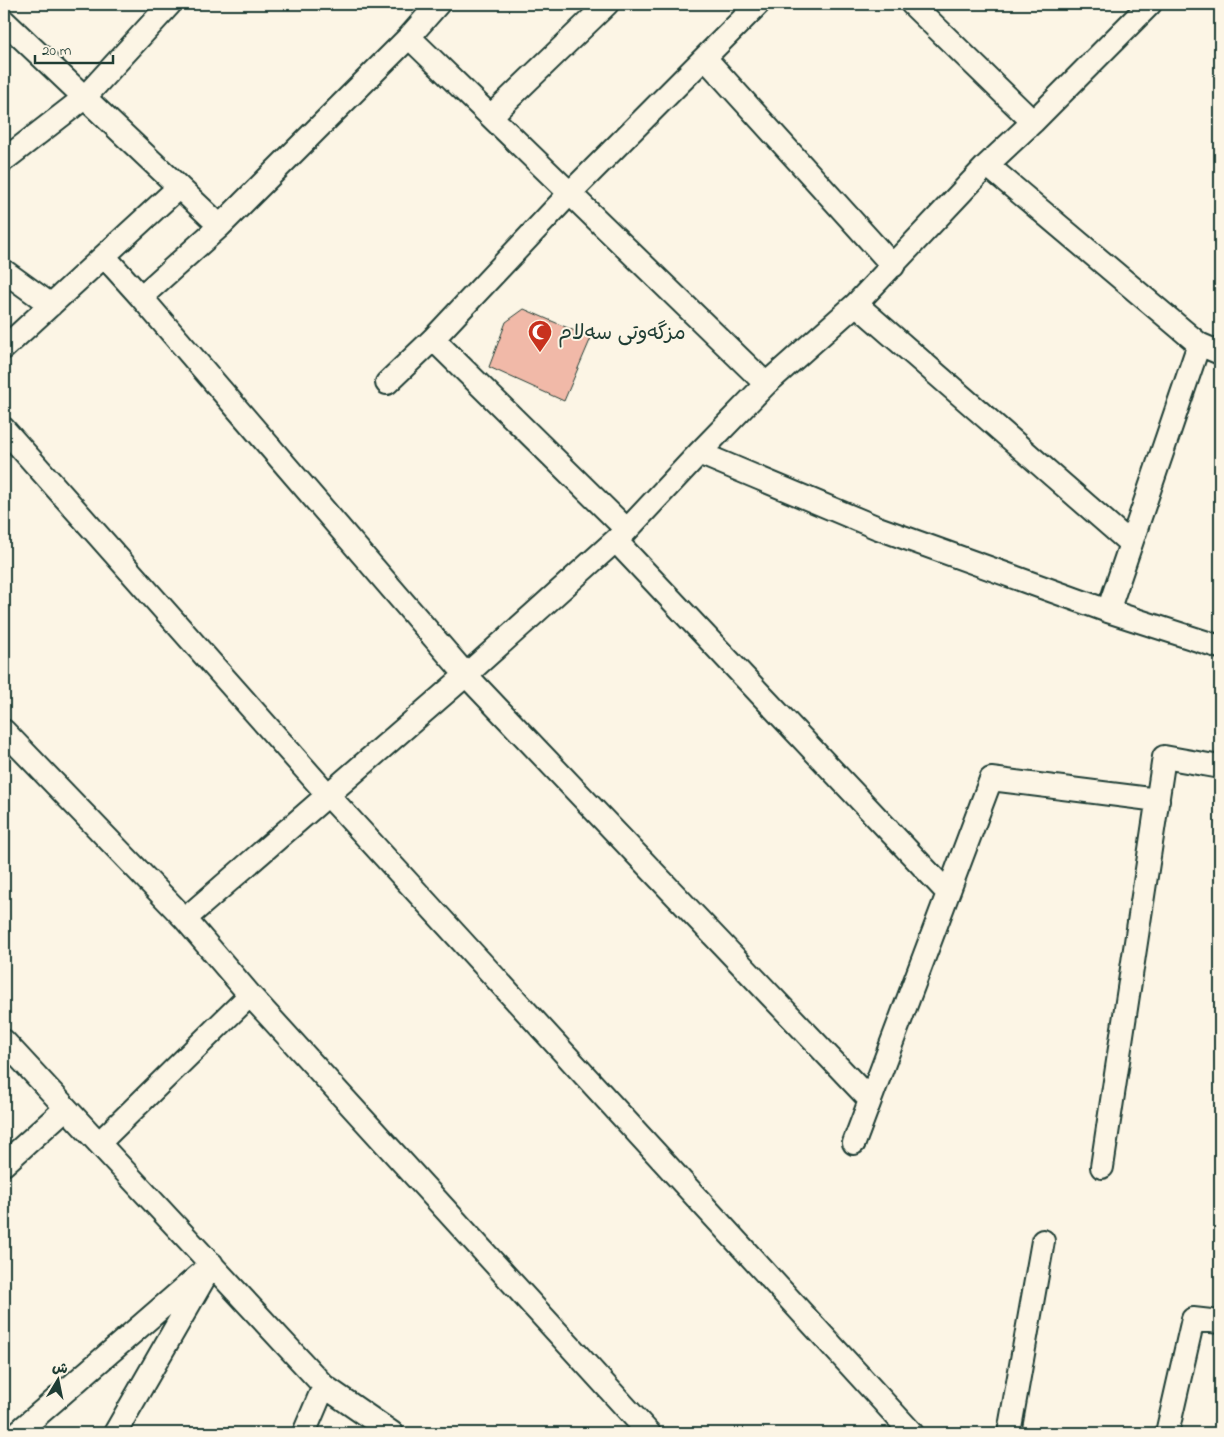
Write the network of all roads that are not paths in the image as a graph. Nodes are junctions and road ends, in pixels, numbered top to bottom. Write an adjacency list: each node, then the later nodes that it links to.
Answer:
1 (170, 4): 10 (street)
2 (438, 4): 8 (street)
3 (608, 4): 11 (street)
4 (758, 4): 9 (street)
5 (912, 4): 12 (street)
6 (1150, 4): 12 (street)
7 (4, 21): 10 (street)
8 (409, 37): 11 (street); 17 (street)
9 (705, 58): 16 (street); 19 (street)
10 (84, 98): 13 (street); 15 (street)
11 (491, 116): 16 (street)
12 (1033, 122): 14 (street)
13 (4, 160)
14 (987, 165): 19 (street); 25 (street)
15 (179, 187): 17 (street); 18 (street)
16 (570, 193): 24 (street); 29 (street)
17 (220, 226): 21 (street)
18 (104, 256): 21 (street); 22 (street)
19 (893, 266): 23 (street)
20 (4, 271): 22 (street)
21 (141, 297): 36 (street)
22 (51, 304): 26 (street)
23 (856, 304): 29 (street); 33 (street)
24 (434, 339): 28 (street); 32 (street)
25 (1199, 344): 27 (street); 33 (street)
26 (4, 348)
27 (1220, 353)
28 (386, 383)
29 (766, 384): 31 (street)
30 (4, 429): 39 (street)
31 (699, 453): 32 (street); 34 (street)
32 (621, 535): 36 (street); 41 (street)
33 (1130, 543): 34 (street)
34 (1108, 612): 35 (street)
35 (1220, 647)
36 (466, 676): 39 (street); 45 (street)
37 (4, 731): 42 (street)
38 (1220, 767): 40 (street)
39 (328, 795): 42 (street); 60 (street)
40 (1158, 800): 41 (street); 50 (street)
41 (947, 892): 45 (street)
42 (185, 919): 43 (street)
43 (250, 995): 47 (street); 59 (street)
44 (4, 1041): 46 (street)
45 (870, 1100): 48 (street)
46 (66, 1108): 47 (street); 49 (street)
47 (99, 1143): 52 (street)
48 (854, 1143)
49 (4, 1164)
50 (1102, 1167)
51 (1043, 1241): 61 (street)
52 (212, 1264): 54 (street); 55 (street); 56 (street)
53 (1220, 1322): 62 (street)
54 (324, 1386): 57 (street); 58 (street)
55 (17, 1433)
56 (115, 1433)
57 (304, 1433)
58 (392, 1433)
59 (649, 1433)
60 (912, 1433)
61 (1009, 1433)
62 (1167, 1433)

